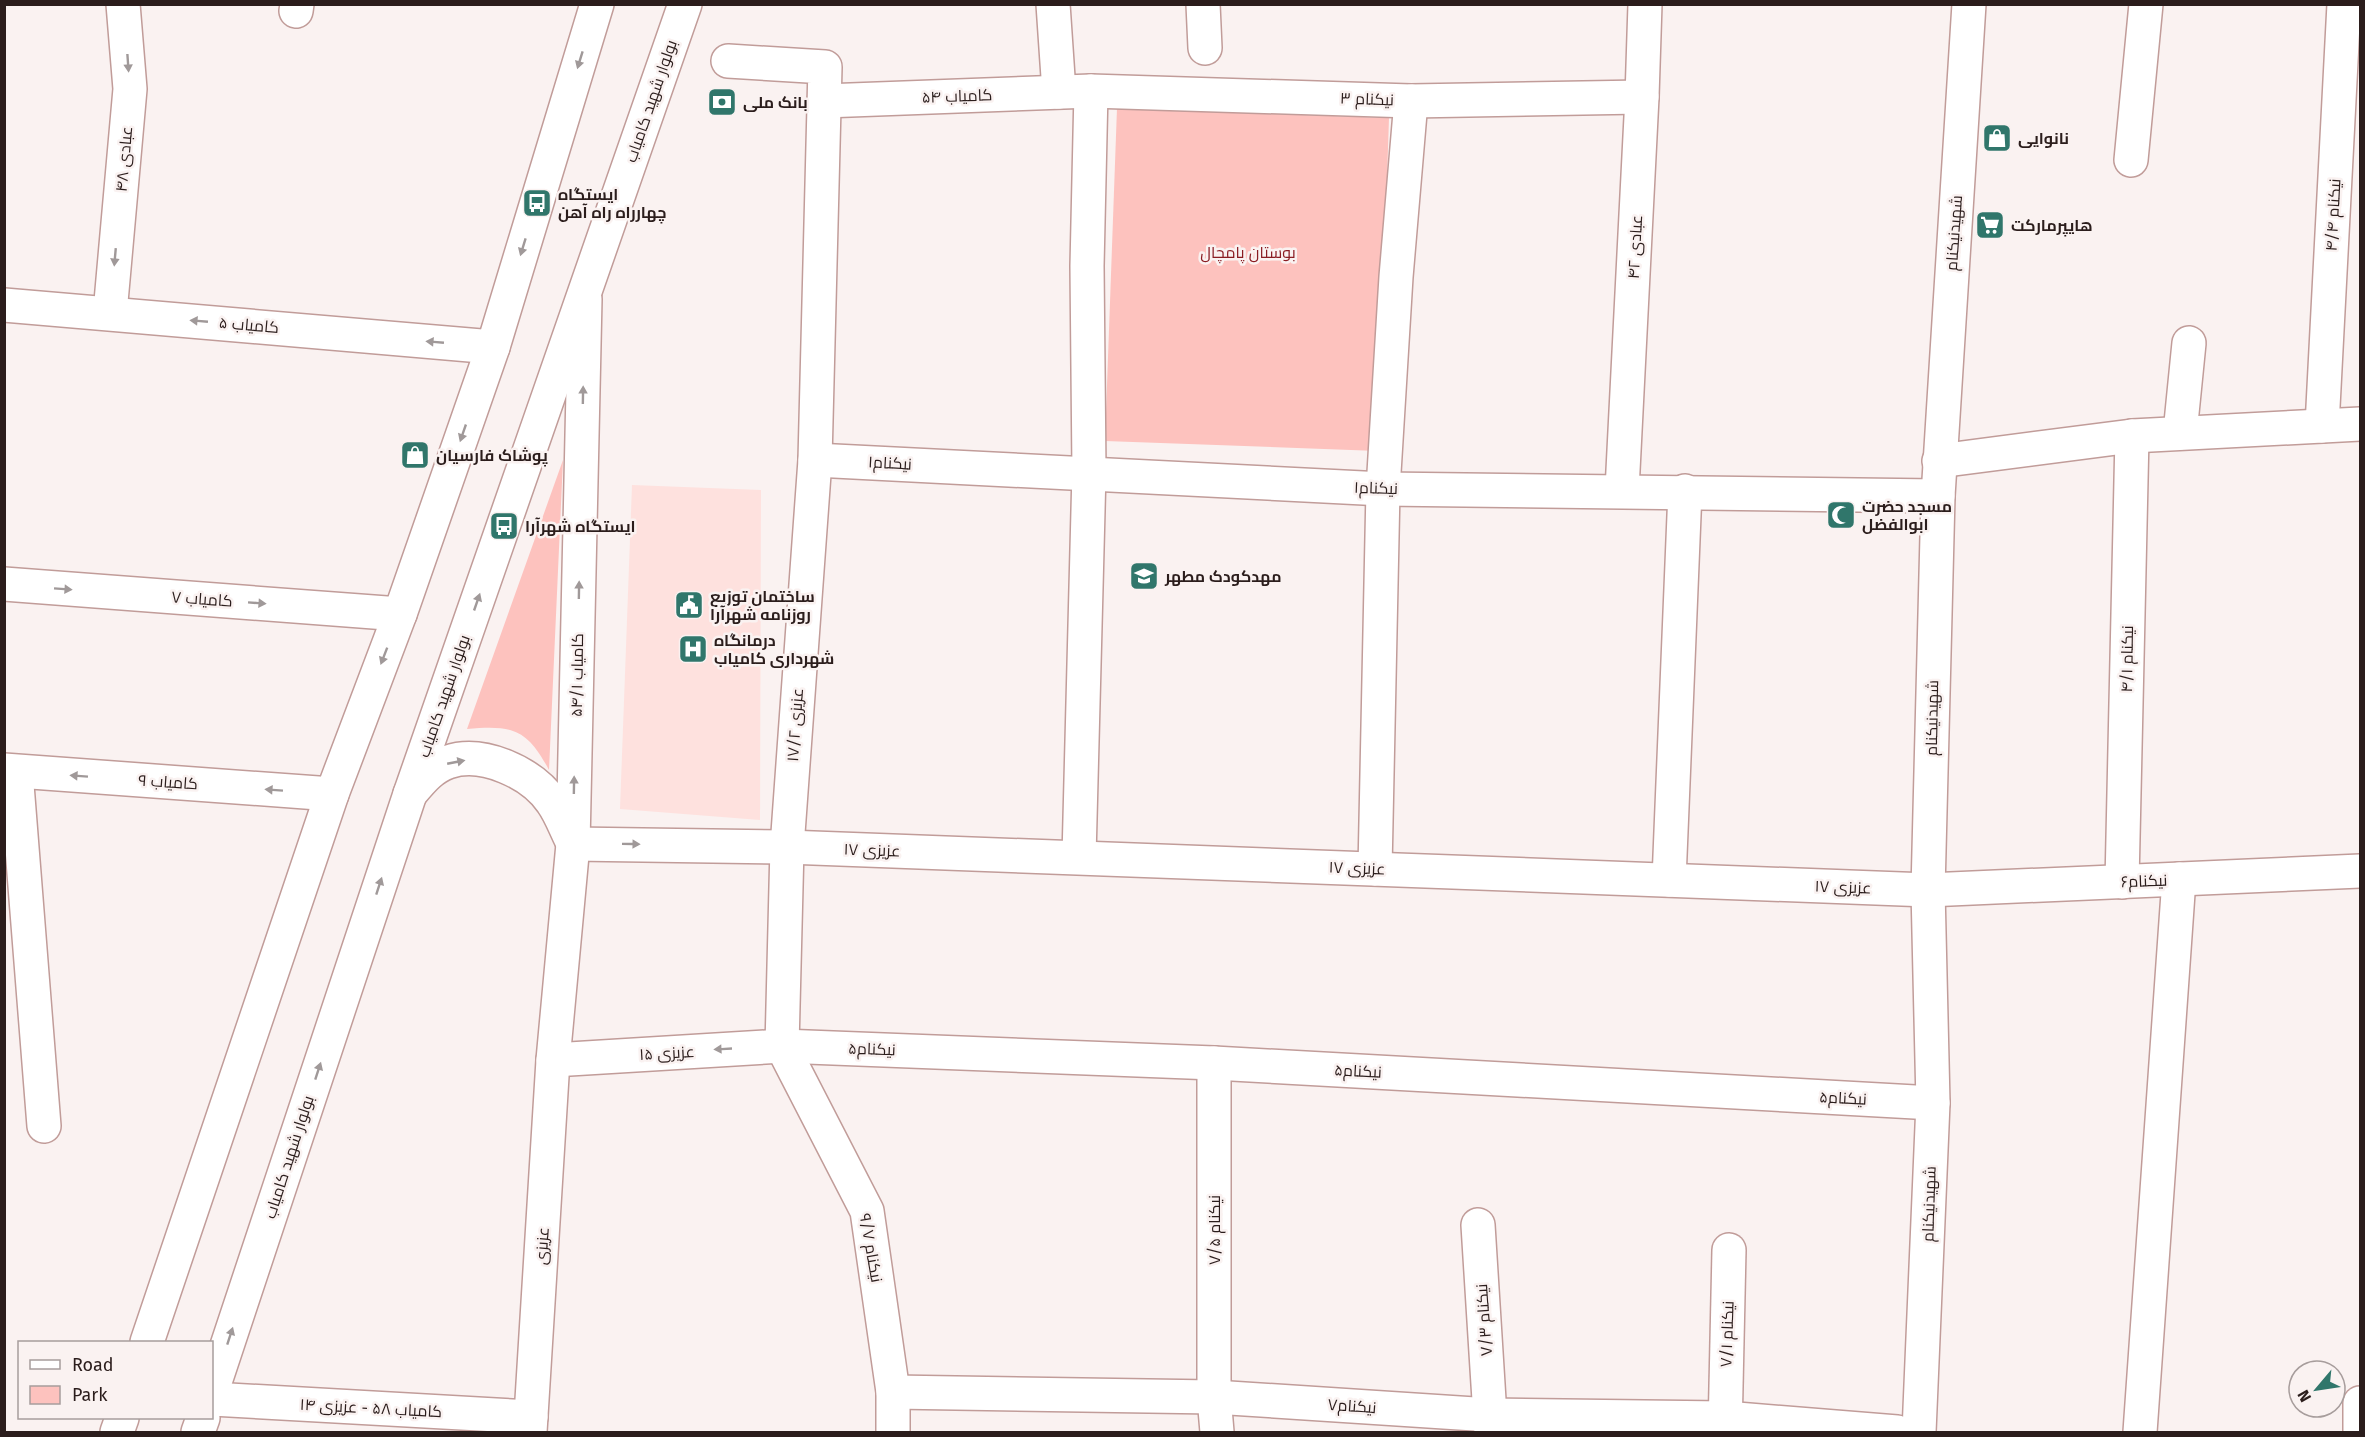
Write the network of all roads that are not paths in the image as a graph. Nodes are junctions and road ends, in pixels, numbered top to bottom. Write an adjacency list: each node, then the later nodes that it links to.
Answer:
1 (123, 4): 20 (street, عبادی ۴۸, one-way to 20)
2 (597, 4): 22 (street, one-way to 22)
3 (685, 4): 18 (street, بولوار شهید کامیاب)
4 (1053, 4): 13 (street)
5 (1203, 4): 10 (street)
6 (1644, 4): 14 (street, عبادی ۴۲)
7 (1969, 4): 28 (street, شهیدنیکنام)
8 (2146, 4): 17 (street)
9 (2344, 4): 24 (street, نیکنام ۴/۴)
10 (1205, 48)
11 (729, 61): 15 (street, عزیزی ۱۷/۲)
12 (1091, 91): 13 (street, کامیاب ۵۴); 16 (street, نیکنام ۳); 29 (street)
13 (1059, 92): 15 (street, کامیاب ۵۴)
14 (1642, 97): 16 (street, نیکنام ۳); 31 (street, عبادی ۴۲)
15 (824, 101): 27 (street, عزیزی ۱۷/۲)
16 (1411, 101): 30 (street)
17 (2131, 160)
18 (586, 289): 38 (street, بولوار شهید کامیاب, one-way to 18); 39 (street, کامیاب ۵۴/۱, one-way to 18)
19 (4, 305): 20 (street, کامیاب ۵)
20 (110, 312): 22 (street, کامیاب ۵, one-way to 20)
21 (2189, 343): 25 (street)
22 (493, 347): 35 (street, one-way to 35)
23 (2361, 424): 24 (street)
24 (2322, 426): 25 (street)
25 (2180, 433): 26 (street)
26 (2132, 436): 28 (street); 46 (street, نیکنام ۴/۱)
27 (815, 460): 29 (street, نیکنام۱); 40 (street, عزیزی ۱۷/۲)
28 (1940, 461): 33 (street, شهیدنیکنام)
29 (1089, 472): 30 (street, نیکنام۱); 41 (street)
30 (1383, 489): 31 (street, نیکنام۱); 42 (street)
31 (1622, 490): 32 (street, نیکنام۱)
32 (1685, 491): 33 (street, نیکنام۱); 45 (street)
33 (1938, 496): 47 (street, شهیدنیکنام)
34 (4, 584): 35 (street, کامیاب ۷, one-way to 35)
35 (400, 614): 37 (street, one-way to 37)
36 (10, 771): 37 (street, کامیاب ۹, one-way to 36); 52 (street)
37 (332, 794): 55 (street)
38 (410, 794): 39 (street, one-way to 39); 56 (street, بولوار شهید کامیاب, one-way to 38)
39 (573, 844): 40 (street, عزیزی ۱۷, one-way to 40); 49 (street, کامیاب ۵۴/۱)
40 (787, 846): 41 (street, عزیزی ۱۷); 48 (street)
41 (1079, 857): 42 (street, عزیزی ۱۷)
42 (1375, 869): 45 (street, عزیزی ۱۷)
43 (2361, 872): 44 (street, نیکنام۶)
44 (2180, 879): 46 (street, نیکنام۶); 68 (street)
45 (1668, 880): 47 (street, عزیزی ۱۷)
46 (2121, 882): 47 (street, نیکنام۶)
47 (1928, 890): 51 (street, شهیدنیکنام)
48 (782, 1046): 49 (street, عزیزی ۱۵, one-way to 49); 50 (street, نیکنام۵); 57 (street, نیکنام ۹/۷)
49 (553, 1060): 62 (street, عزیزی)
50 (1214, 1063): 51 (street, نیکنام۵); 58 (street, نیکنام ۷/۵)
51 (1933, 1103): 67 (street, شهیدنیکنام)
52 (44, 1126)
53 (1478, 1225): 61 (street, نیکنام ۷/۳)
54 (1729, 1250): 63 (street, نیکنام ۷/۱)
55 (147, 1341)
56 (213, 1388)
57 (893, 1392): 58 (street, نیکنام۷); 64 (street, نیکنام ۹/۷)
58 (1215, 1396): 61 (street, نیکنام۷); 65 (street, نیکنام ۷/۵)
59 (213, 1399): 62 (street, کامیاب ۵۸ - عزیزی ۱۴)
60 (2361, 1403): 69 (street)
61 (1491, 1424): 63 (street, نیکنام۷)
62 (531, 1425)
63 (1725, 1426): 66 (street, نیکنام۷)
64 (893, 1432)
65 (1217, 1432)
66 (1897, 1432)
67 (1919, 1432)
68 (2140, 1432)
69 (2360, 1432)

